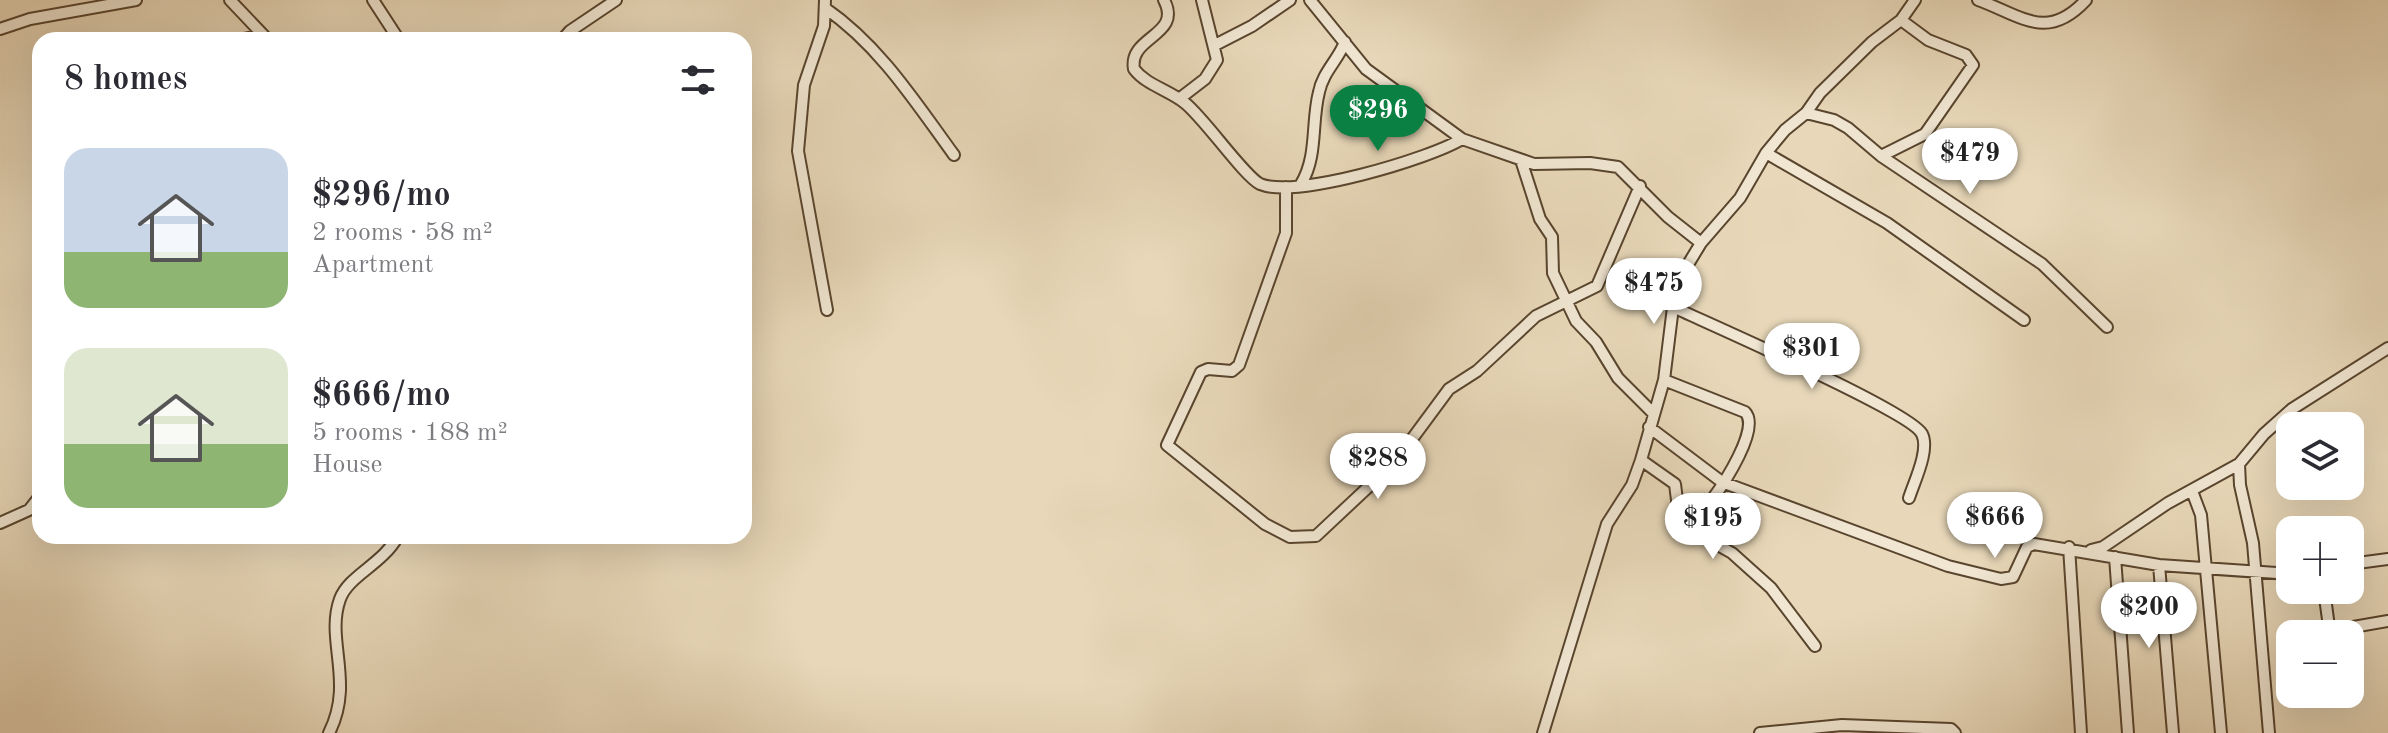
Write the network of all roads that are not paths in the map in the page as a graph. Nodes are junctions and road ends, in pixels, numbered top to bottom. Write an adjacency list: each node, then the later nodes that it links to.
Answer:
1 (136, 0): 14 (street)
2 (230, 0): 15 (street)
3 (373, 0): 16 (street)
4 (616, 0): 17 (street)
5 (1164, 0): 20 (street)
6 (1202, 0): 19 (street)
7 (1290, 0): 19 (street)
8 (1310, 0): 18 (street)
9 (1915, 0): 13 (street)
10 (1978, 0): 11 (street)
11 (2086, 0)
12 (825, 4): 24 (street); 33 (street)
13 (1901, 20): 21 (street); 25 (street)
14 (0, 29)
15 (260, 32)
16 (394, 32)
17 (569, 32)
18 (1345, 42): 22 (street); 27 (street)
19 (1215, 45): 20 (street)
20 (1179, 99): 29 (street)
21 (1806, 113): 23 (street); 25 (street)
22 (1462, 139): 26 (street); 27 (street)
23 (1766, 153): 30 (street); 34 (street)
24 (954, 155)
25 (1881, 156): 35 (street)
26 (1521, 160): 28 (street); 31 (street)
27 (1301, 184): 29 (street)
28 (1640, 186): 30 (street); 31 (street)
29 (1286, 187): 31 (street)
30 (1701, 243): 32 (street)
31 (1567, 299): 38 (street)
32 (1673, 307): 37 (street); 44 (street)
33 (827, 310)
34 (2024, 320)
35 (2107, 327)
36 (2388, 348): 41 (street)
37 (1664, 380): 38 (street); 42 (street)
38 (1654, 414): 39 (street)
39 (1649, 427): 40 (street); 42 (street)
40 (1641, 460): 47 (street); 65 (street)
41 (2239, 464): 43 (street); 56 (street)
42 (1722, 482): 47 (street); 49 (street)
43 (2192, 491): 50 (street); 55 (street)
44 (1909, 498)
45 (32, 506): 46 (street)
46 (0, 523)
47 (1680, 524): 60 (street)
48 (393, 544): 64 (street)
49 (2069, 547): 50 (street); 68 (street)
50 (2086, 551): 51 (street)
51 (2115, 557): 54 (street); 69 (street)
52 (2388, 559): 53 (street)
53 (2364, 562)
54 (2159, 565): 55 (street); 70 (street)
55 (2207, 569): 56 (street); 71 (street)
56 (2255, 574): 57 (street); 72 (street)
57 (2276, 574)
58 (2388, 621): 59 (street)
59 (2364, 626)
60 (1815, 646)
61 (1843, 729): 62 (street); 63 (street)
62 (1909, 730): 67 (street)
63 (1798, 731): 66 (street)
64 (329, 733)
65 (1543, 733)
66 (1760, 733)
67 (1955, 733)
68 (2081, 733)
69 (2128, 733)
70 (2173, 733)
71 (2221, 733)
72 (2269, 733)

